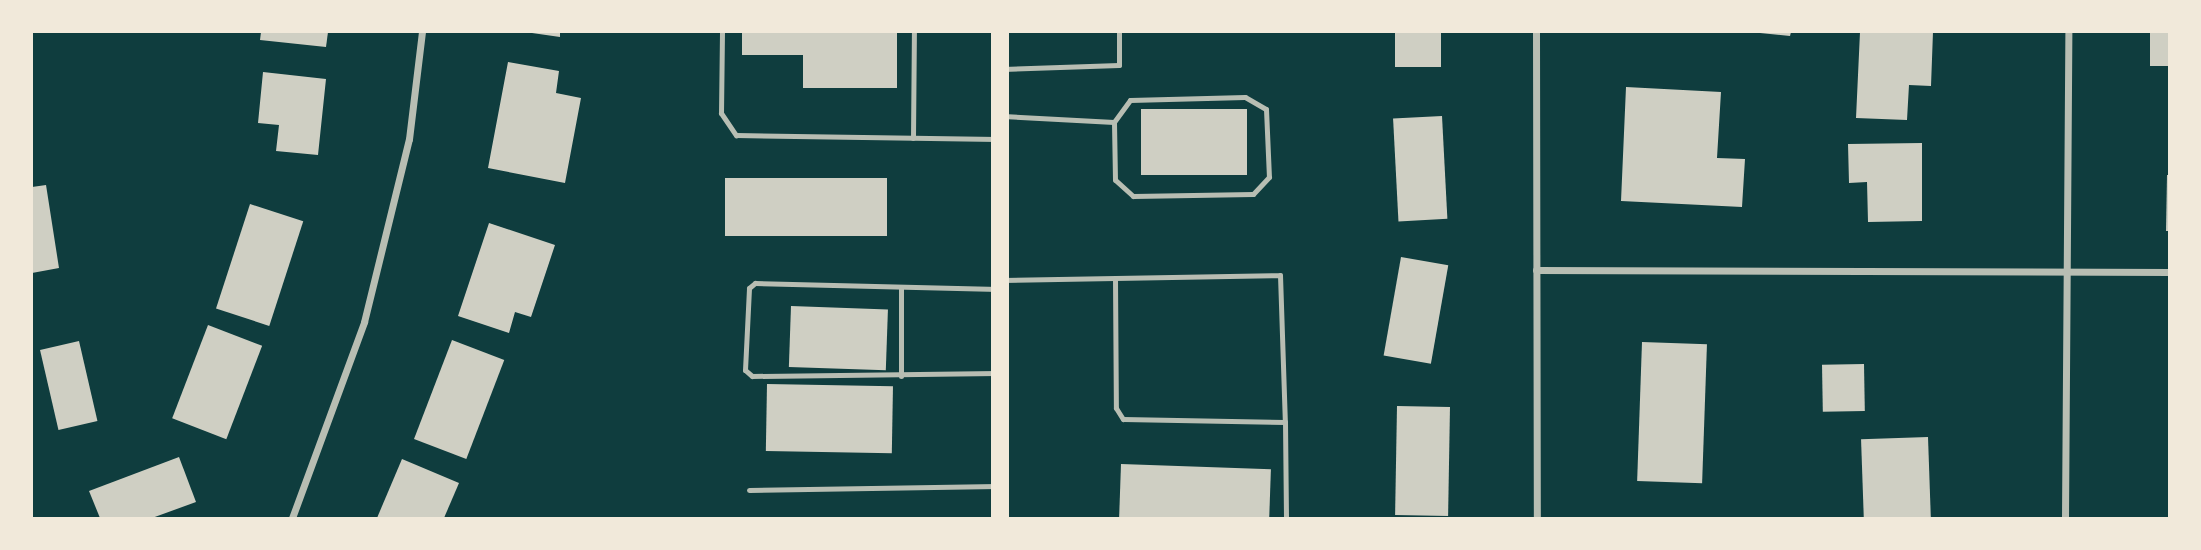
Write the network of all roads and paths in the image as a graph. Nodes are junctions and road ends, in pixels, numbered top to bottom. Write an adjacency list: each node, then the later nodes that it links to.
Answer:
1 (422, 32): 24 (street)
2 (722, 32): 11 (lane)
3 (914, 32): 11 (lane)
4 (999, 32): 8 (main road)
5 (1119, 32): 8 (lane)
6 (1536, 32): 13 (street)
7 (2068, 32): 14 (street)
8 (999, 69): 9 (main road)
9 (1000, 116): 10 (lane); 12 (main road)
10 (1114, 122): 10 (lane)
11 (914, 138): 12 (lane)
12 (1000, 139): 17 (main road)
13 (1536, 270): 14 (street); 27 (street)
14 (2067, 271): 15 (street); 28 (street)
15 (2169, 272)
16 (1115, 279): 17 (lane); 21 (lane); 21 (lane)
17 (1000, 284): 18 (lane); 19 (main road)
18 (901, 287): 20 (lane); 20 (lane)
19 (1000, 373): 20 (lane); 22 (main road)
20 (901, 376)
21 (1284, 422): 26 (lane)
22 (1000, 486): 23 (lane); 25 (main road)
23 (749, 490)
24 (292, 519)
25 (1000, 519)
26 (1286, 519)
27 (1537, 519)
28 (2065, 519)

